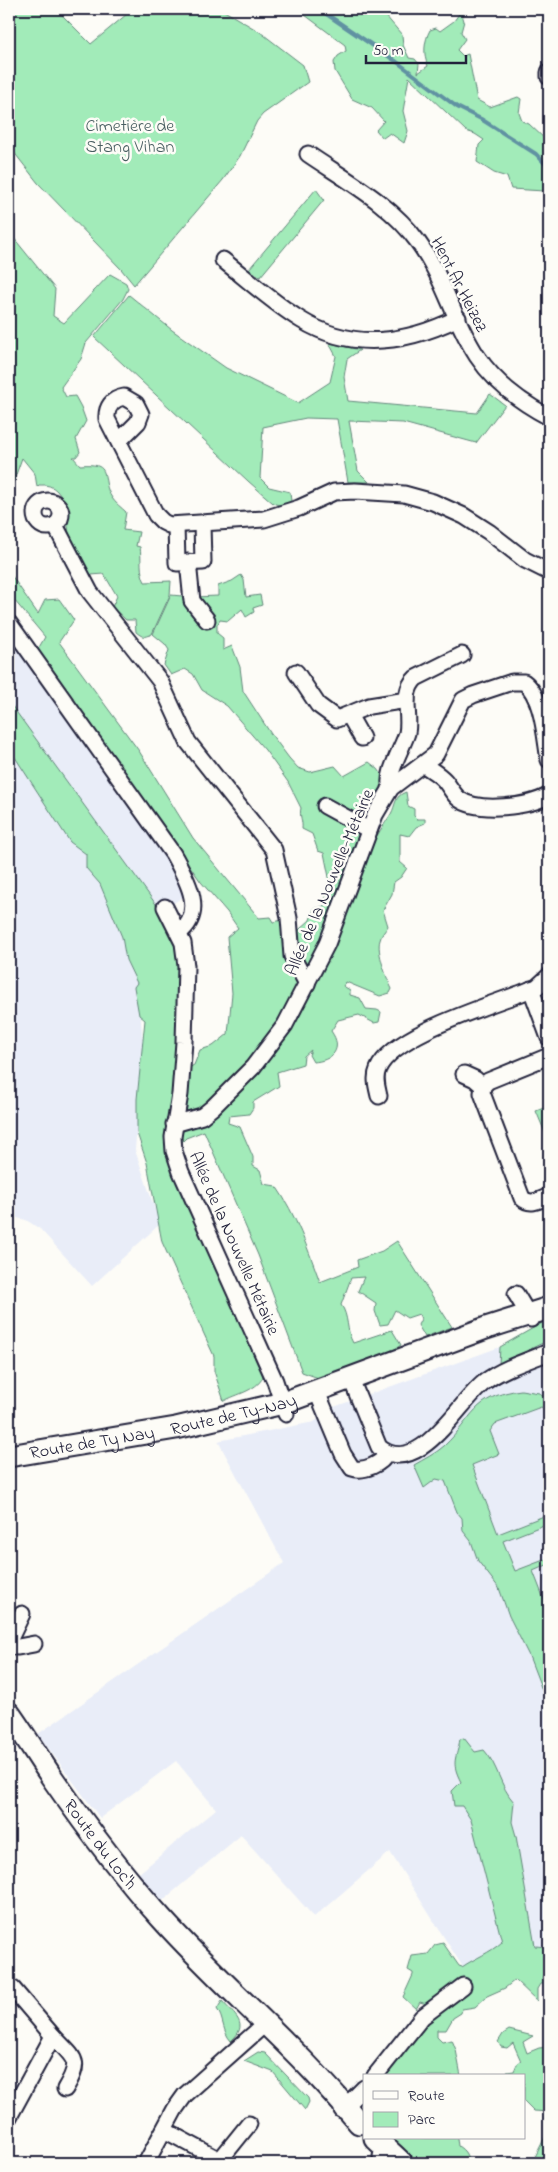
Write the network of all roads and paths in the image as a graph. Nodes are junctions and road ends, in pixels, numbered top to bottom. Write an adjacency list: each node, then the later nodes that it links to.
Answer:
1 (549, 72): 2 (street)
2 (549, 77)
3 (308, 154): 5 (street, Hent Ar Heizez)
4 (223, 260): 5 (street)
5 (458, 318): 6 (street, Hent Ar Heizez)
6 (549, 417)
7 (119, 441): 10 (street)
8 (202, 524): 10 (street); 11 (street); 12 (street)
9 (55, 525): 29 (street)
10 (176, 525): 11 (street)
11 (188, 562): 13 (street)
12 (549, 572)
13 (207, 620)
14 (9, 623): 27 (street)
15 (462, 655): 17 (street)
16 (296, 672): 18 (street)
17 (407, 700): 18 (street); 22 (street)
18 (349, 715): 19 (street)
19 (362, 738)
20 (549, 760): 21 (street, Allée de la Nouvelle-Métairie)
21 (424, 765): 22 (street, Allée de la Nouvelle-Métairie); 23 (street)
22 (391, 788): 25 (street, Allée de la Nouvelle-Métairie)
23 (549, 796)
24 (325, 806): 25 (street)
25 (369, 830): 29 (street, Allée de la Nouvelle-Métairie)
26 (165, 907): 27 (street, Allée de la Nouvelle Métairie)
27 (179, 933): 36 (street, Allée de la Nouvelle Métairie)
28 (549, 976): 30 (street)
29 (307, 984): 36 (street, Allée de la Nouvelle-Métairie)
30 (531, 989): 31 (street); 35 (street)
31 (549, 1038)
32 (549, 1056): 34 (street)
33 (464, 1074): 34 (street)
34 (483, 1086): 37 (street)
35 (379, 1096)
36 (174, 1124): 43 (street, Allée de la Nouvelle Métairie)
37 (549, 1196)
38 (516, 1294): 39 (street, Route de Ty-Nay)
39 (539, 1312): 41 (main road, Route de Ty-Nay)
40 (548, 1357): 45 (street)
41 (353, 1385): 42 (main road, Route de Ty-Nay); 45 (street)
42 (319, 1398): 43 (main road, Route de Ty-Nay); 45 (street)
43 (285, 1409): 44 (main road, Route de Ty-Nay)
44 (176, 1428): 46 (main road, Route de Ty Nay)
45 (387, 1453)
46 (9, 1456)
47 (22, 1614): 48 (street)
48 (9, 1641)
49 (34, 1644): 50 (street)
50 (9, 1646)
51 (9, 1713): 54 (main road, Route du Loc'h)
52 (463, 1986): 56 (street)
53 (9, 1987): 55 (street)
54 (261, 2028): 59 (main road, Route du Loc'h); 63 (street)
55 (53, 2036): 57 (street); 60 (street)
56 (377, 2074)
57 (65, 2089)
58 (363, 2089): 59 (street)
59 (344, 2108): 62 (main road, Route du Loc'h)
60 (9, 2117)
61 (248, 2124): 63 (street)
62 (362, 2125)
63 (164, 2130): 65 (street)
64 (381, 2149): 66 (main road)
65 (146, 2163)
66 (402, 2163)

